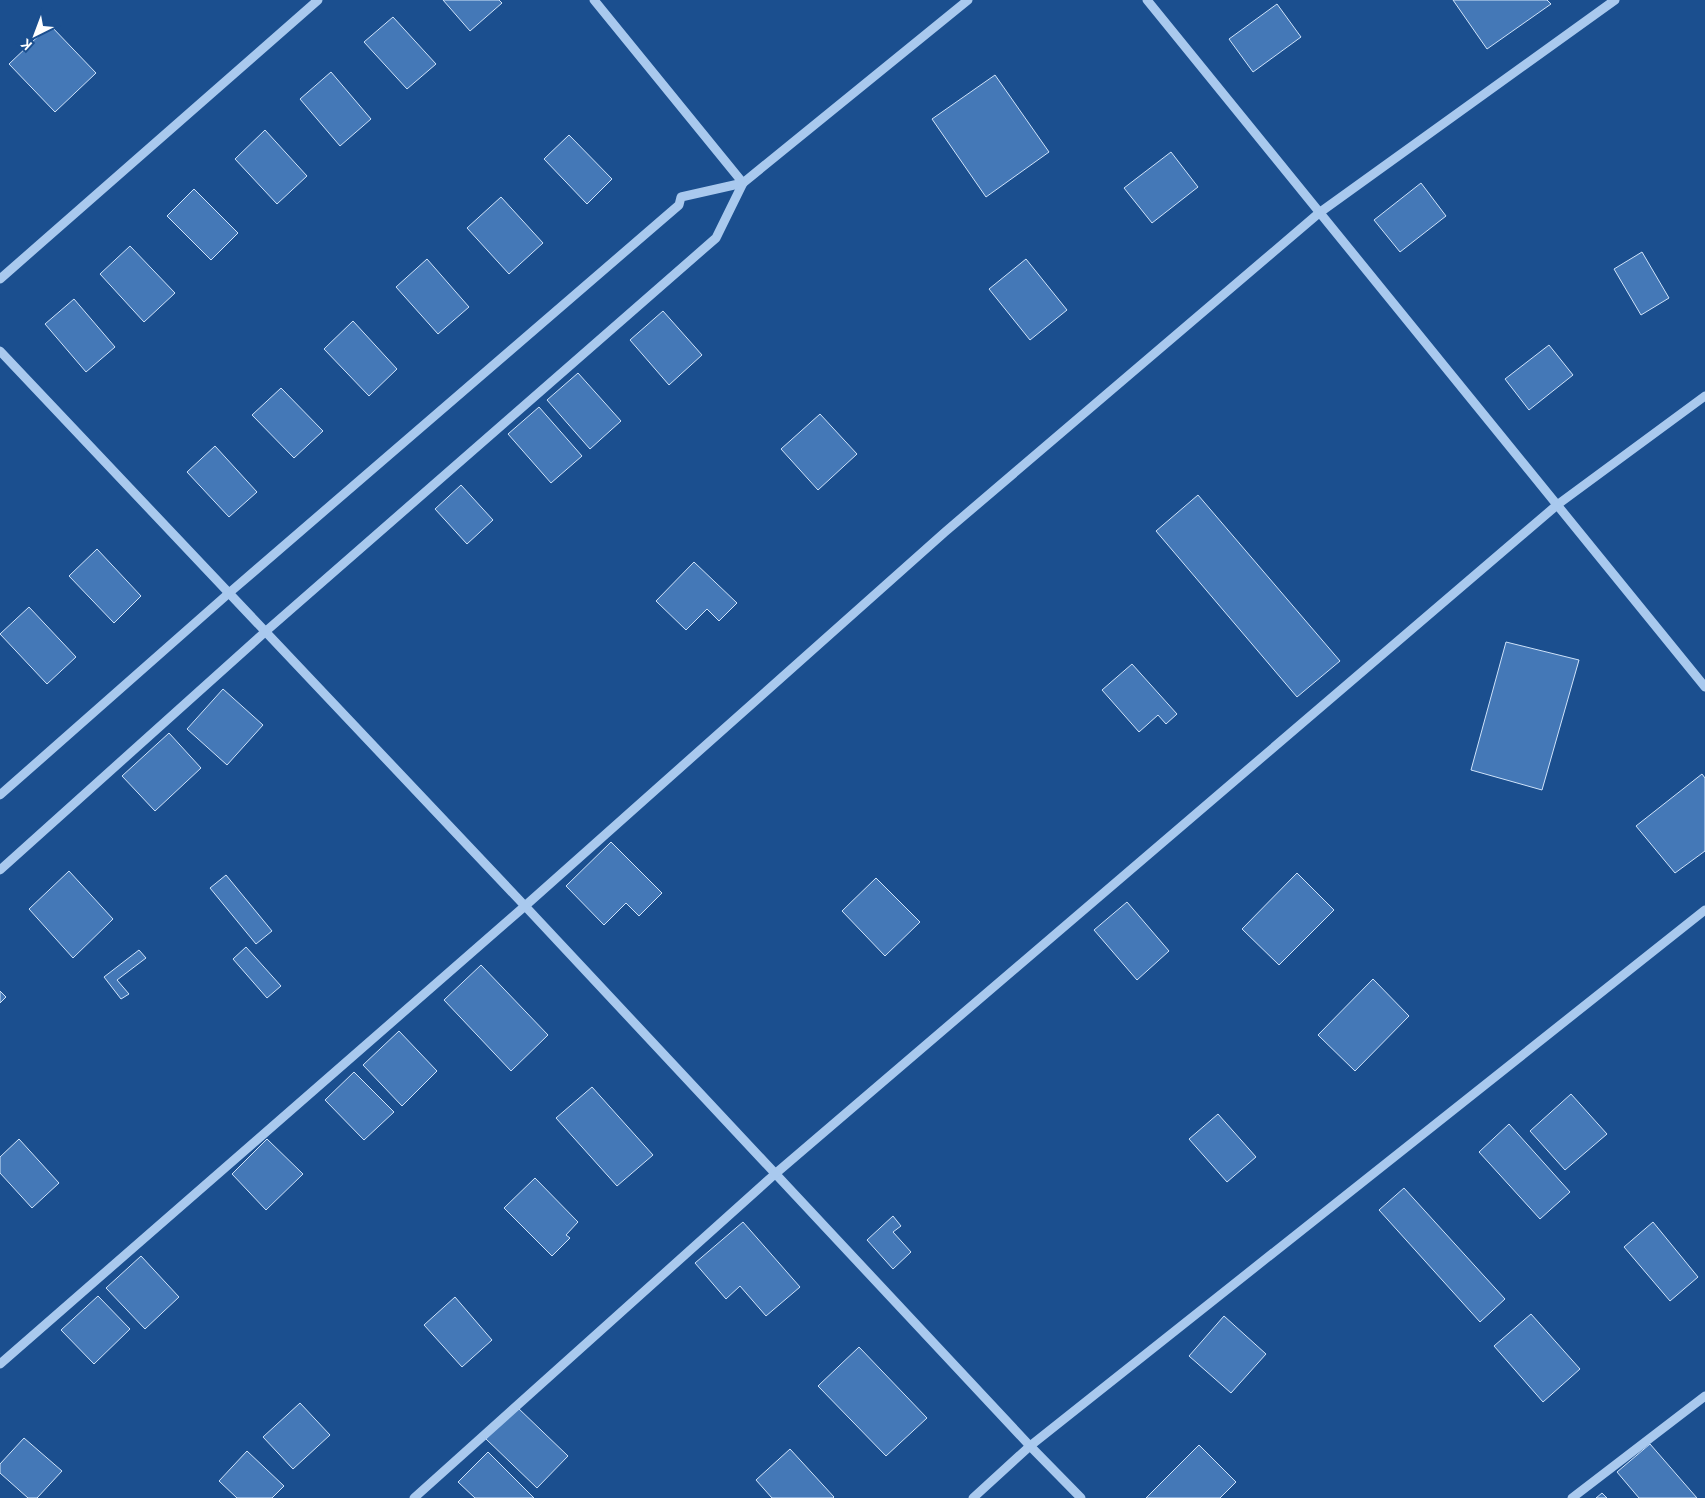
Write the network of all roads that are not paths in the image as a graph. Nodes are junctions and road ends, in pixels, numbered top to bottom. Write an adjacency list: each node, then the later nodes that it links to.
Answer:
1 (318, 0): 8 (street)
2 (594, 0): 6 (street)
3 (968, 0): 6 (street)
4 (1147, 0): 7 (street)
5 (1615, 0): 7 (street)
6 (743, 183): 12 (street); 13 (street)
7 (1319, 213): 11 (street); 17 (street)
8 (0, 279)
9 (0, 351): 12 (street)
10 (1705, 396): 11 (street)
11 (1557, 505): 14 (street); 19 (street)
12 (229, 593): 13 (street); 15 (street)
13 (265, 632): 16 (street); 17 (street)
14 (1705, 687)
15 (0, 795)
16 (0, 870)
17 (525, 906): 19 (street); 20 (street)
18 (1705, 910): 22 (street)
19 (775, 1174): 22 (street); 23 (street)
20 (0, 1364)
21 (1705, 1396): 26 (street)
22 (1030, 1446): 24 (street); 25 (street)
23 (414, 1498)
24 (973, 1498)
25 (1081, 1498)
26 (1572, 1498)

